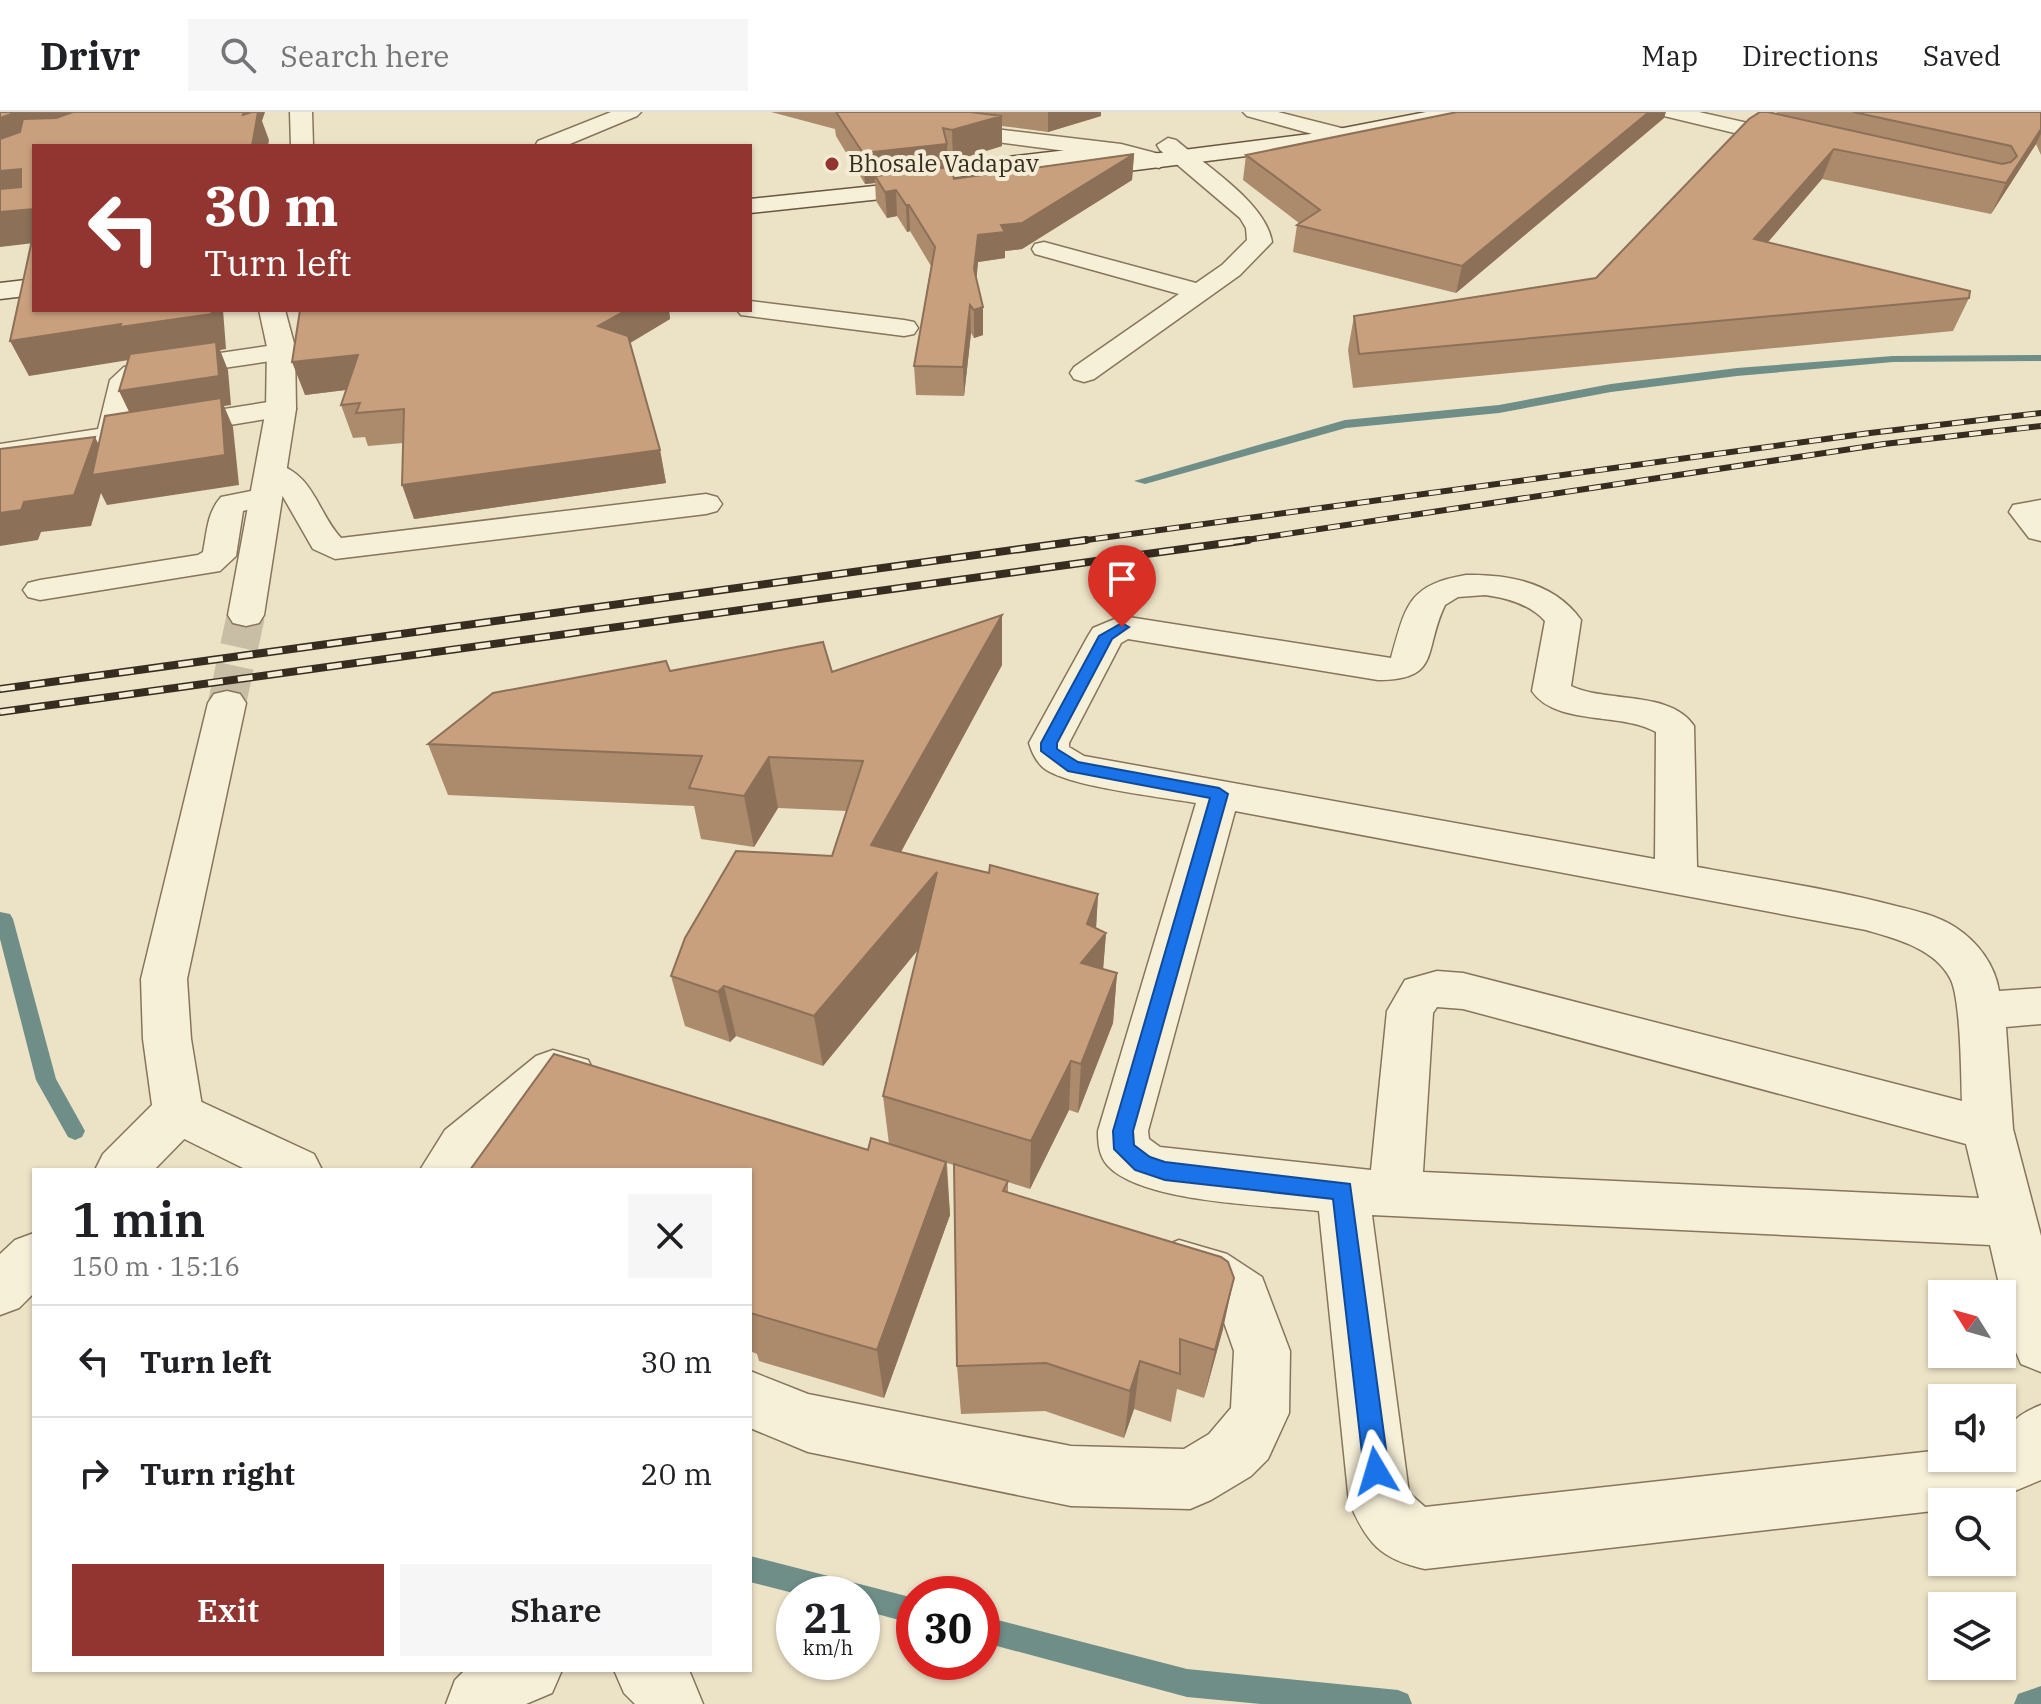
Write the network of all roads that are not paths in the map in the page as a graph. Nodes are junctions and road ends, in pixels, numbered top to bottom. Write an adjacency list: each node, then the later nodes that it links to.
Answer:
1 (301, 112): 10 (street)
2 (630, 112): 11 (street)
3 (1254, 112): 8 (street)
4 (1391, 112): 8 (street)
5 (1458, 112): 9 (street)
6 (1671, 112): 12 (street)
7 (917, 126): 13 (street)
8 (1311, 128): 9 (street); 14 (street)
9 (1341, 135): 14 (street)
10 (302, 144)
11 (551, 144)
12 (1817, 146)
13 (1121, 151): 14 (street); 15 (street)
14 (1169, 155): 15 (street); 23 (street)
15 (963, 176): 16 (street); 17 (street)
16 (752, 191)
17 (752, 206)
18 (1051, 244): 23 (street)
19 (32, 271): 20 (street)
20 (0, 275)
21 (32, 287): 22 (street)
22 (0, 291)
23 (1200, 292): 28 (street)
24 (752, 309): 26 (street)
25 (272, 312): 27 (street)
26 (904, 328)
27 (281, 352): 29 (street); 30 (street)
28 (1084, 373)
29 (281, 409): 30 (street); 32 (street)
30 (111, 436): 31 (street)
31 (0, 453)
32 (268, 483): 33 (street); 36 (street); 37 (street)
33 (706, 504)
34 (2041, 510): 35 (street)
35 (2041, 531)
36 (40, 590)
37 (246, 615)
38 (227, 703): 44 (street)
39 (1219, 794): 40 (street); 40 (street); 49 (street)
40 (1676, 878): 42 (street)
41 (2041, 1006): 42 (street)
42 (1979, 1011): 45 (street)
43 (614, 1084): 48 (street)
44 (178, 1112): 46 (street); 47 (street)
45 (1988, 1129): 49 (street); 50 (street)
46 (123, 1168)
47 (292, 1168)
48 (447, 1168)
49 (1369, 1192): 50 (street); 54 (street)
50 (2011, 1223): 52 (street)
51 (1134, 1252): 53 (street)
52 (2041, 1345)
53 (752, 1400)
54 (2041, 1434)
55 (524, 1672): 57 (street)
56 (649, 1672): 58 (street)
57 (479, 1704)
58 (670, 1704)

